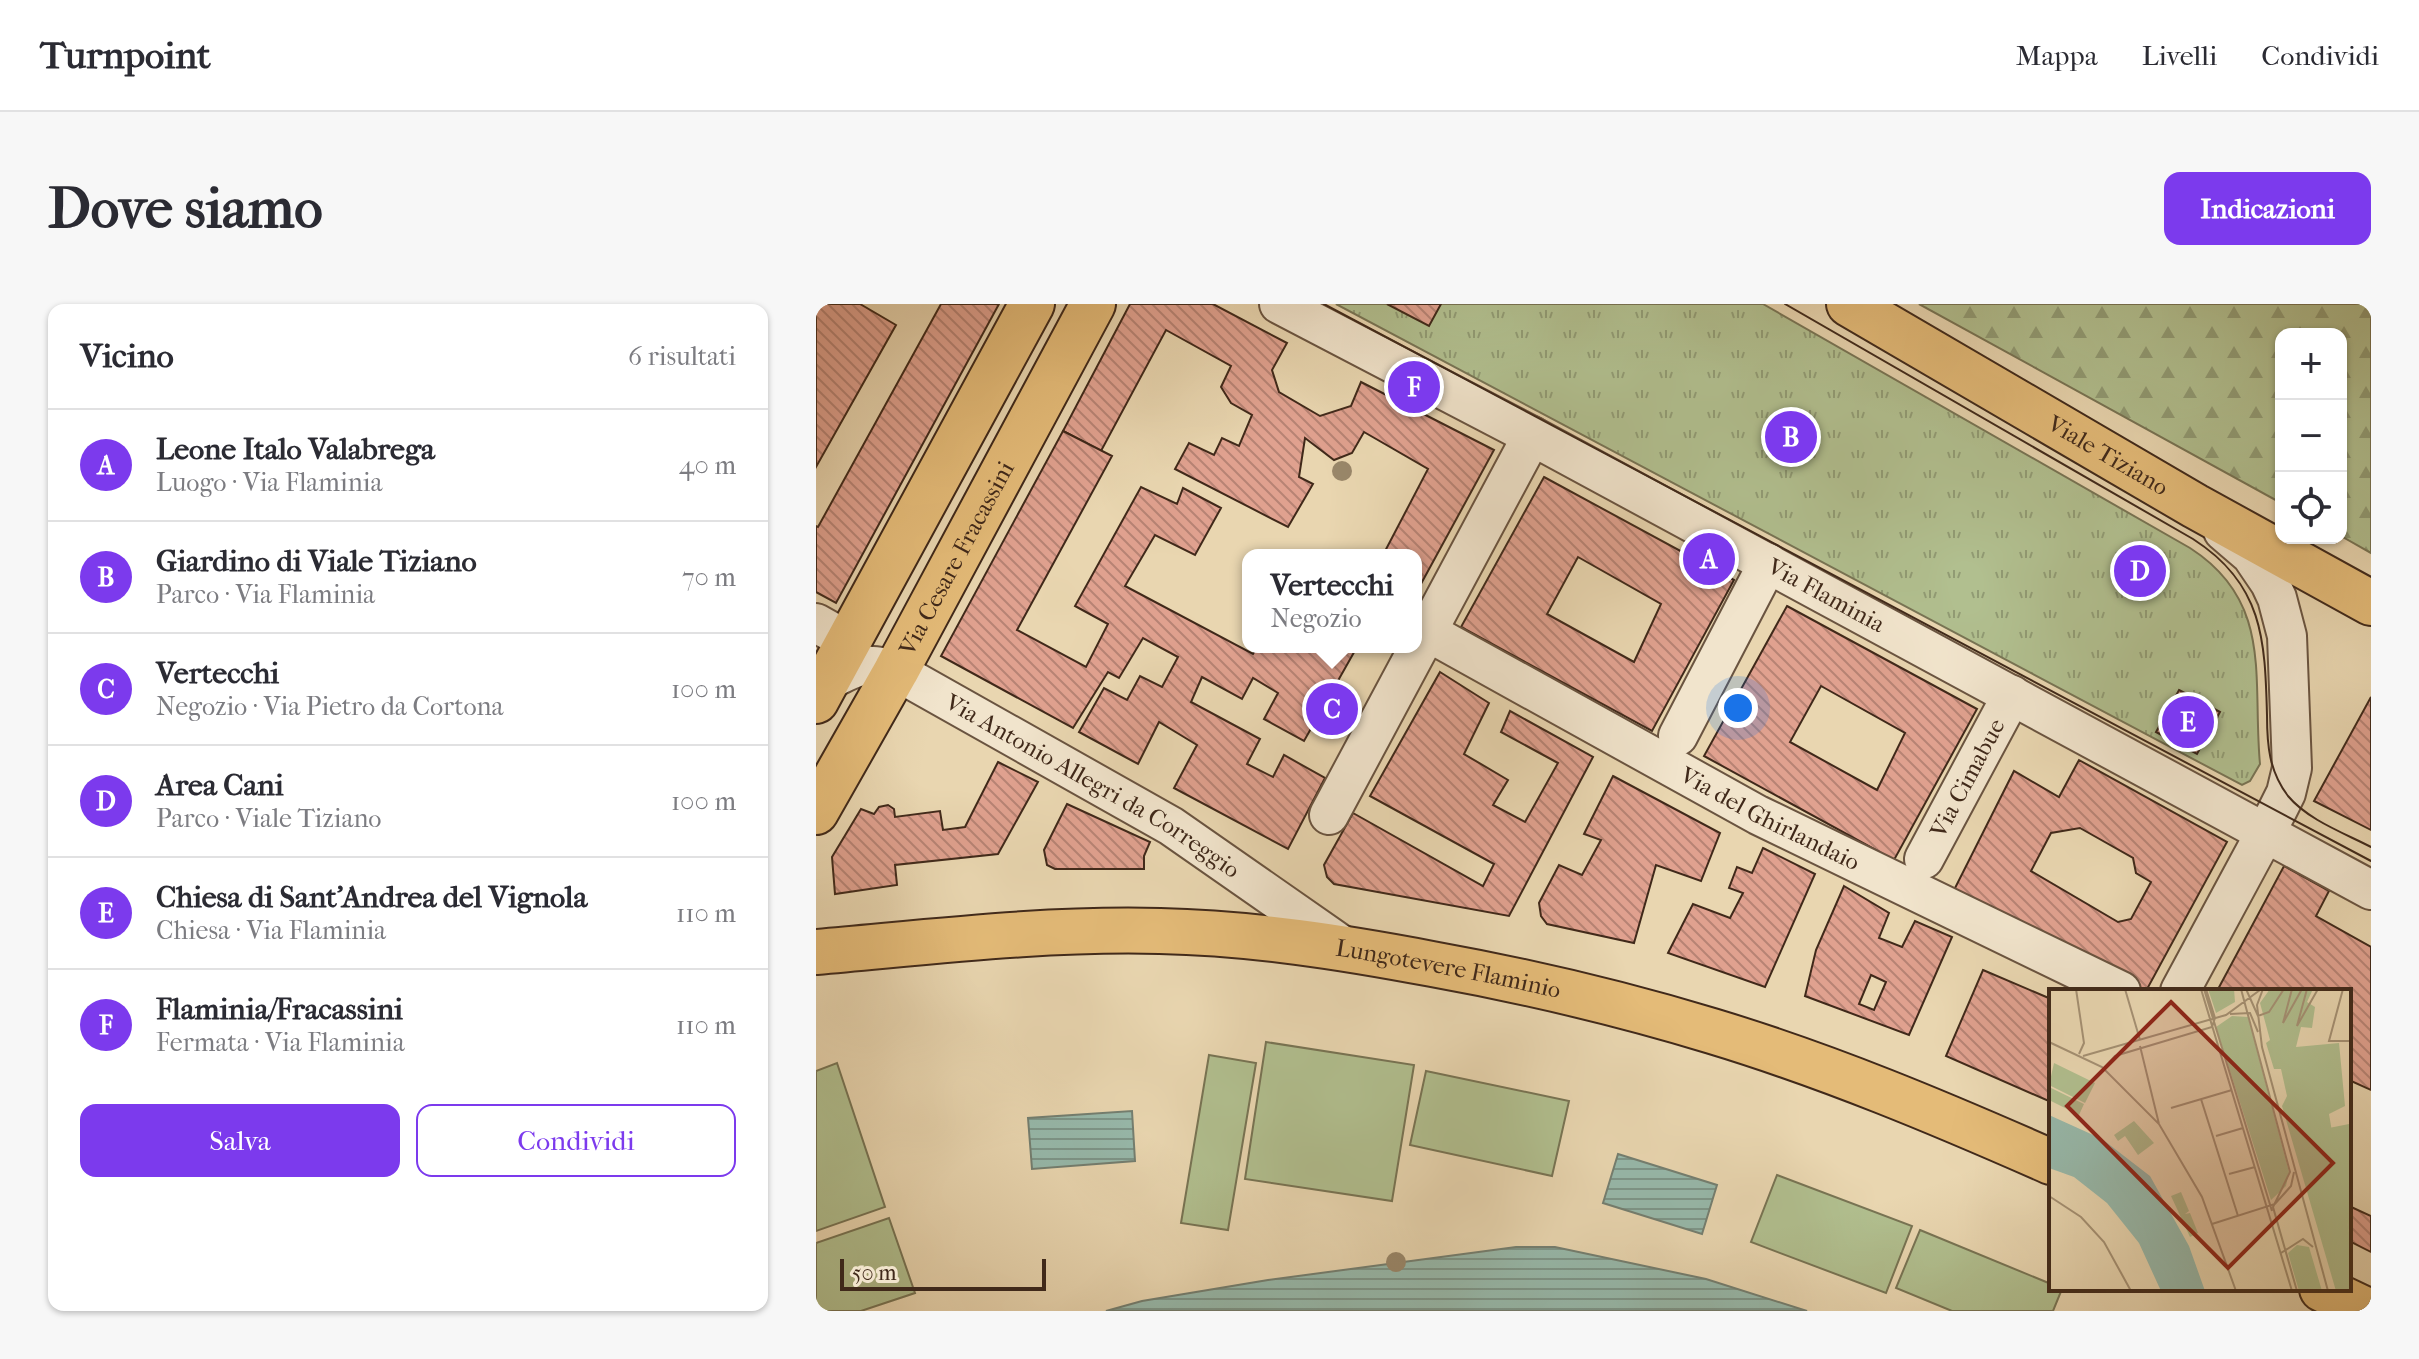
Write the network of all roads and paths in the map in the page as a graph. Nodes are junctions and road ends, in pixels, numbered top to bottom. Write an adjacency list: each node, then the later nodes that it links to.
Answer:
1 (1032, 304): 10 (main road)
2 (1093, 304): 13 (main road, Via Cesare Fracassini)
3 (1279, 304): 5 (street, Via Flaminia)
4 (1849, 304): 6 (main road, Viale Tiziano)
5 (1532, 436): 7 (street, Via Flaminia); 9 (street)
6 (2195, 506): 8 (main road, Viale Tiziano); 19 (street)
7 (1768, 563): 15 (street, Via Flaminia); 16 (street)
8 (2371, 603)
9 (1426, 631): 11 (street); 24 (street, Via del Ghirlandaio)
10 (832, 632): 14 (main road)
11 (1422, 639)
12 (1414, 653): 18 (street)
13 (896, 671): 14 (street, Via Antonio Allegri da Correggio); 17 (main road, Via Cesare Fracassini); 22 (street, Via Antonio Allegri da Correggio)
14 (821, 692)
15 (2012, 695): 19 (street, Via Flaminia); 20 (street, Via Cimabue)
16 (1678, 736)
17 (816, 812)
18 (1329, 815)
19 (2264, 833): 21 (street, Via Flaminia); 25 (street)
20 (1924, 859)
21 (2371, 890)
22 (1346, 948): 23 (main road, Lungotevere Flaminio); 26 (main road, Lungotevere Flaminio)
23 (816, 952)
24 (2117, 989)
25 (2181, 989)
26 (2049, 1161)
27 (2326, 1291): 28 (main road)
28 (2368, 1311)

